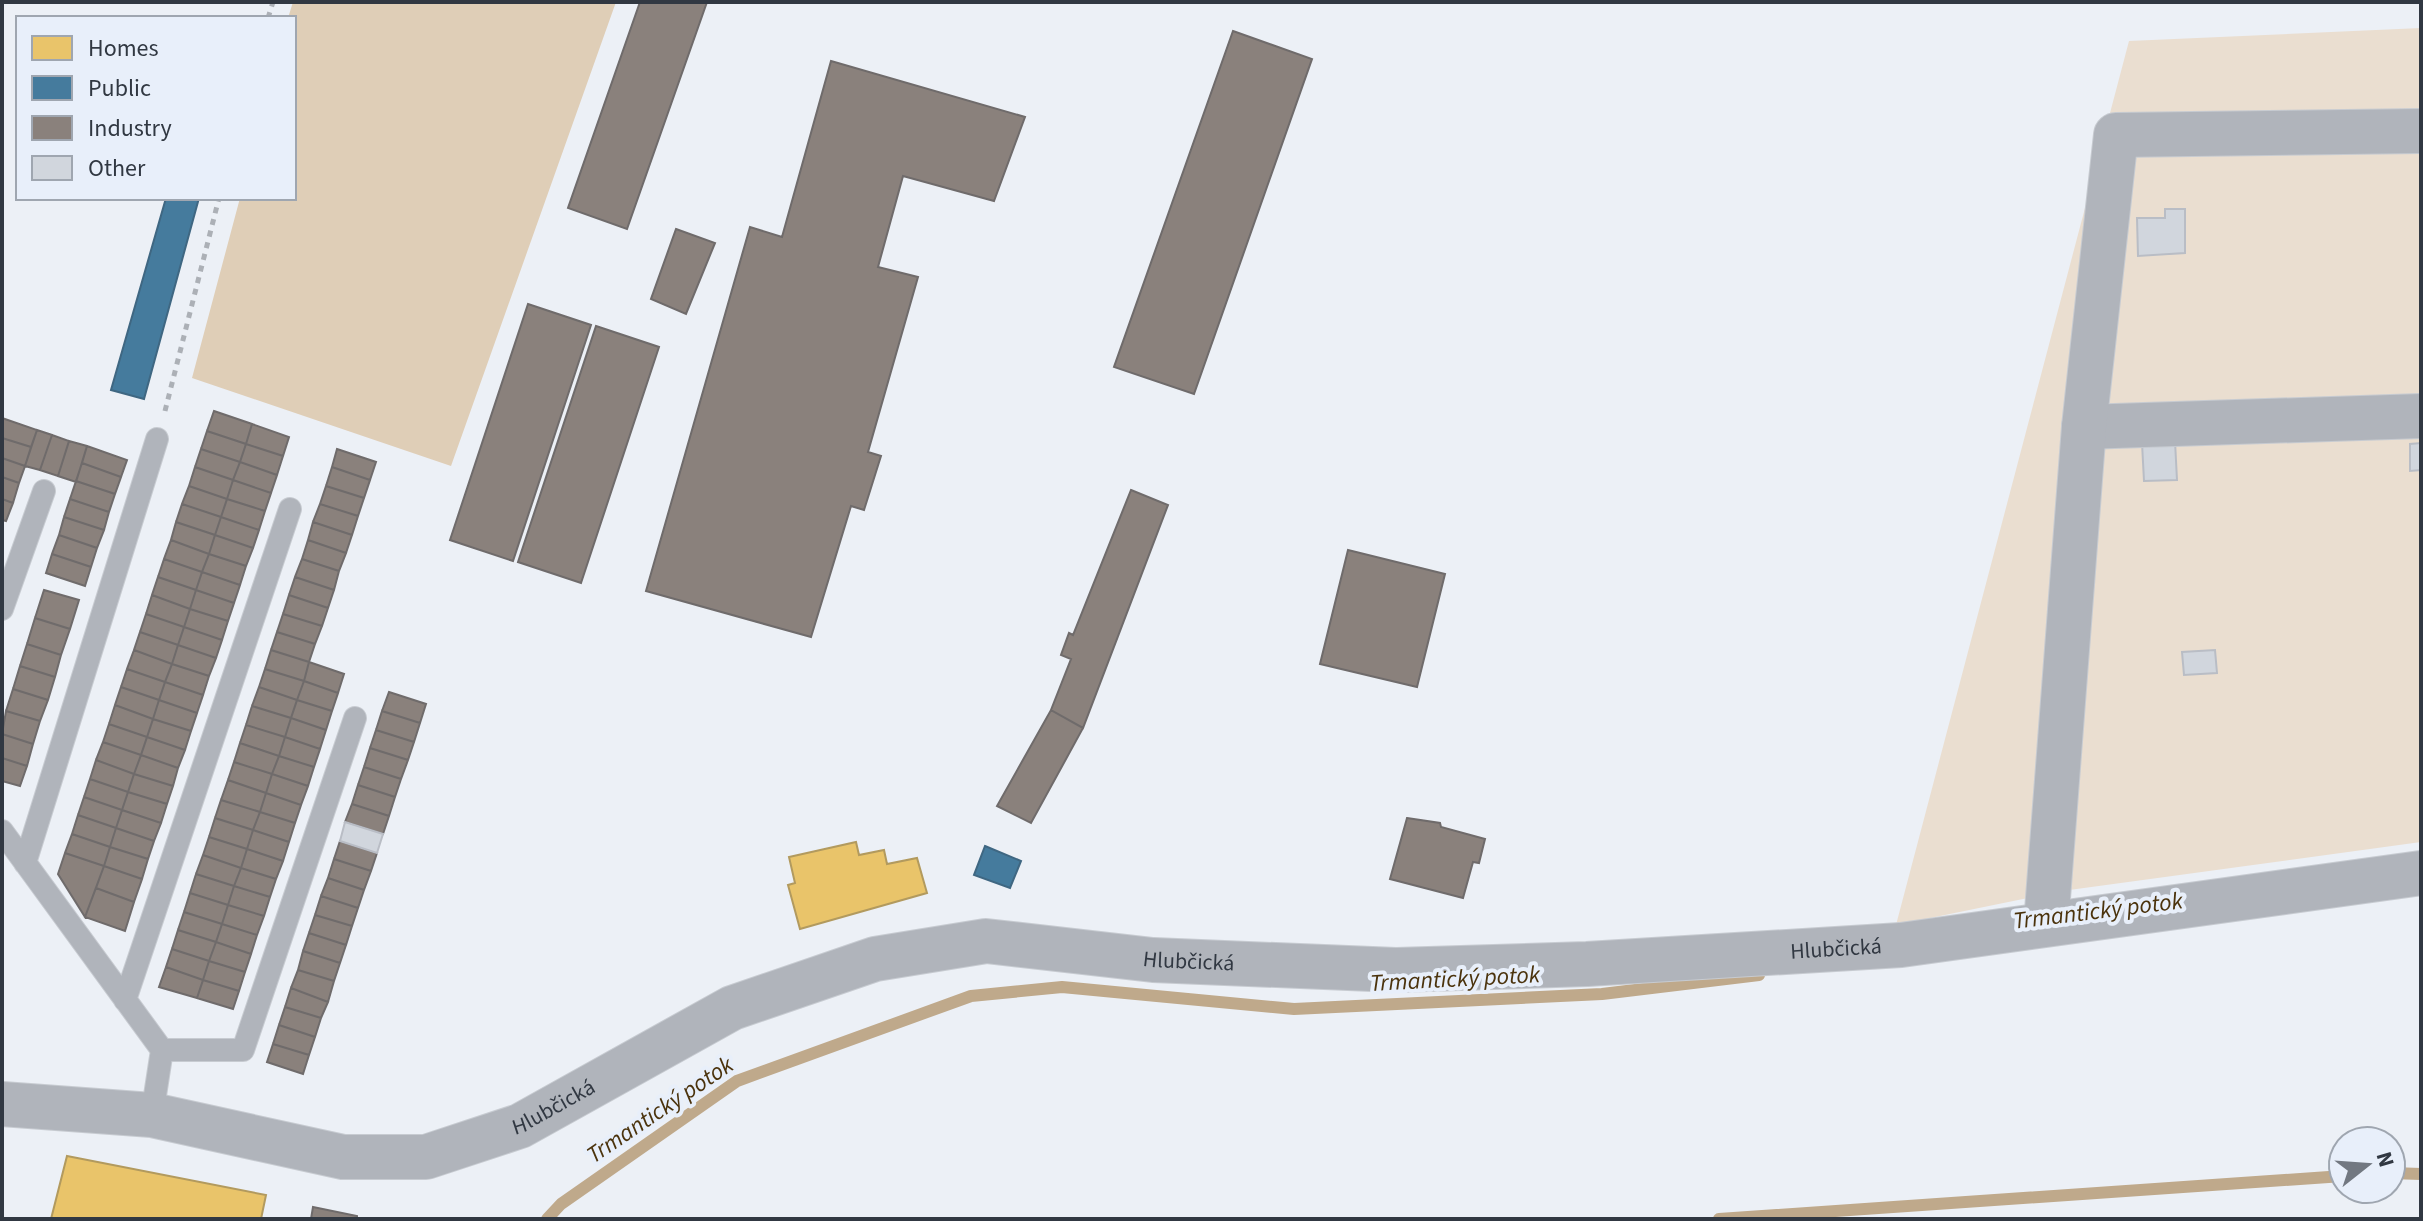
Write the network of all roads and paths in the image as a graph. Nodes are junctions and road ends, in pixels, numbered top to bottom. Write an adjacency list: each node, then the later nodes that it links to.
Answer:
1 (2421, 131): 4 (street)
2 (218, 200): 5 (path)
3 (2421, 416): 4 (street)
4 (2084, 427): 13 (street)
5 (157, 439): 11 (lane)
6 (44, 491): 8 (lane)
7 (290, 509): 14 (lane)
8 (2, 609)
9 (355, 718): 15 (lane)
10 (2, 831): 11 (lane)
11 (25, 863): 14 (lane)
12 (2421, 873): 13 (street, Hlubčická)
13 (2046, 924): 17 (street, Hlubčická)
14 (125, 1000): 15 (lane)
15 (162, 1050): 17 (lane)
16 (2, 1104): 17 (street, Hlubčická)
17 (152, 1115)

